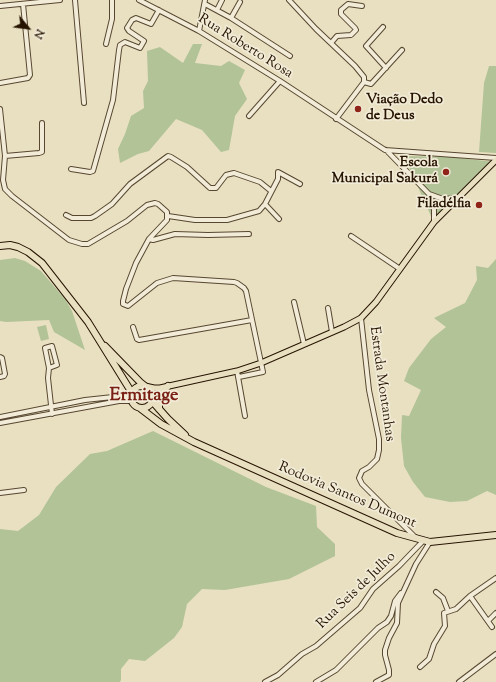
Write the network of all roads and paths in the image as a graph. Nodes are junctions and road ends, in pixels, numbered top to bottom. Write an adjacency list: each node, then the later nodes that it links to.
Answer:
1 (60, 0): 9 (street)
2 (75, 0): 25 (street)
3 (112, 0): 18 (street)
4 (139, 0): 12 (street, Rua Roberto Rosa)
5 (222, 0): 13 (street)
6 (289, 0): 17 (street)
7 (205, 2): 13 (street); 16 (street)
8 (240, 2): 14 (street)
9 (23, 4): 10 (street); 23 (street)
10 (0, 6)
11 (362, 6): 17 (street)
12 (159, 10): 16 (street, Rua Roberto Rosa); 33 (street)
13 (217, 10): 14 (street)
14 (232, 18): 20 (street)
15 (383, 27): 21 (street)
16 (199, 31): 22 (street, Rua Roberto Rosa)
17 (331, 43): 24 (street)
18 (106, 44)
19 (402, 50): 21 (street)
20 (290, 56)
21 (386, 68): 24 (street)
22 (280, 81): 27 (street); 28 (street, Rua Roberto Rosa)
23 (0, 82)
24 (364, 82): 28 (street)
25 (84, 103)
26 (0, 109): 31 (street)
27 (249, 116)
28 (336, 119): 30 (street, Rua Roberto Rosa)
29 (42, 123): 31 (street)
30 (386, 150): 32 (street); 39 (street)
31 (5, 156): 34 (street)
32 (496, 159): 40 (main road)
33 (71, 169)
34 (2, 180): 36 (street)
35 (300, 184): 38 (street)
36 (6, 188): 37 (street); 43 (street)
37 (0, 189)
38 (271, 191): 41 (street); 42 (street)
39 (429, 194): 40 (street); 45 (street)
40 (458, 198): 45 (main road)
41 (265, 204): 43 (street); 44 (street)
42 (66, 215)
43 (168, 216): 48 (street)
44 (279, 219)
45 (434, 222): 50 (main road)
46 (249, 234): 48 (street)
47 (351, 236): 50 (street)
48 (149, 239): 54 (street)
49 (0, 246): 57 (highway)
50 (400, 269): 53 (main road)
51 (294, 302): 58 (street)
52 (328, 308): 56 (street)
53 (361, 318): 56 (main road); 80 (street, Estrada Montanhas)
54 (252, 320): 55 (street); 60 (street)
55 (133, 327)
56 (332, 332): 58 (main road)
57 (100, 340): 65 (highway); 67 (highway)
58 (304, 344): 60 (main road)
59 (0, 357): 63 (street)
60 (261, 363): 62 (main road); 64 (street)
61 (49, 368): 61 (street); 69 (street)
62 (237, 371): 64 (street); 66 (main road)
63 (0, 377)
64 (239, 377): 74 (street)
65 (145, 386): 66 (main road); 67 (highway); 68 (highway)
66 (168, 386): 68 (main road); 71 (highway)
67 (132, 397): 69 (street); 70 (highway); 72 (street)
68 (153, 400): 70 (highway); 71 (highway)
69 (52, 407): 72 (street); 73 (street)
70 (140, 408): 76 (highway)
71 (159, 409): 76 (highway)
72 (52, 414): 75 (street)
73 (0, 416): 75 (street)
74 (245, 416)
75 (1, 423)
76 (194, 442): 80 (highway, Rodovia Santos Dumont)
77 (24, 490): 78 (street)
78 (0, 493)
79 (496, 535): 81 (highway, Rodovia Santos Dumont)
80 (420, 540): 81 (highway, Rodovia Santos Dumont); 92 (street, Rua Seis de Julho)
81 (430, 542): 83 (street)
82 (496, 578): 85 (street)
83 (405, 588): 93 (street); 94 (street)
84 (436, 592): 86 (street)
85 (470, 596): 86 (street); 88 (street)
86 (448, 611): 91 (street)
87 (496, 613): 88 (street)
88 (488, 620): 89 (street)
89 (492, 627)
90 (496, 654): 95 (street)
91 (420, 667)
92 (265, 682)
93 (316, 682)
94 (376, 682)
95 (459, 682)

